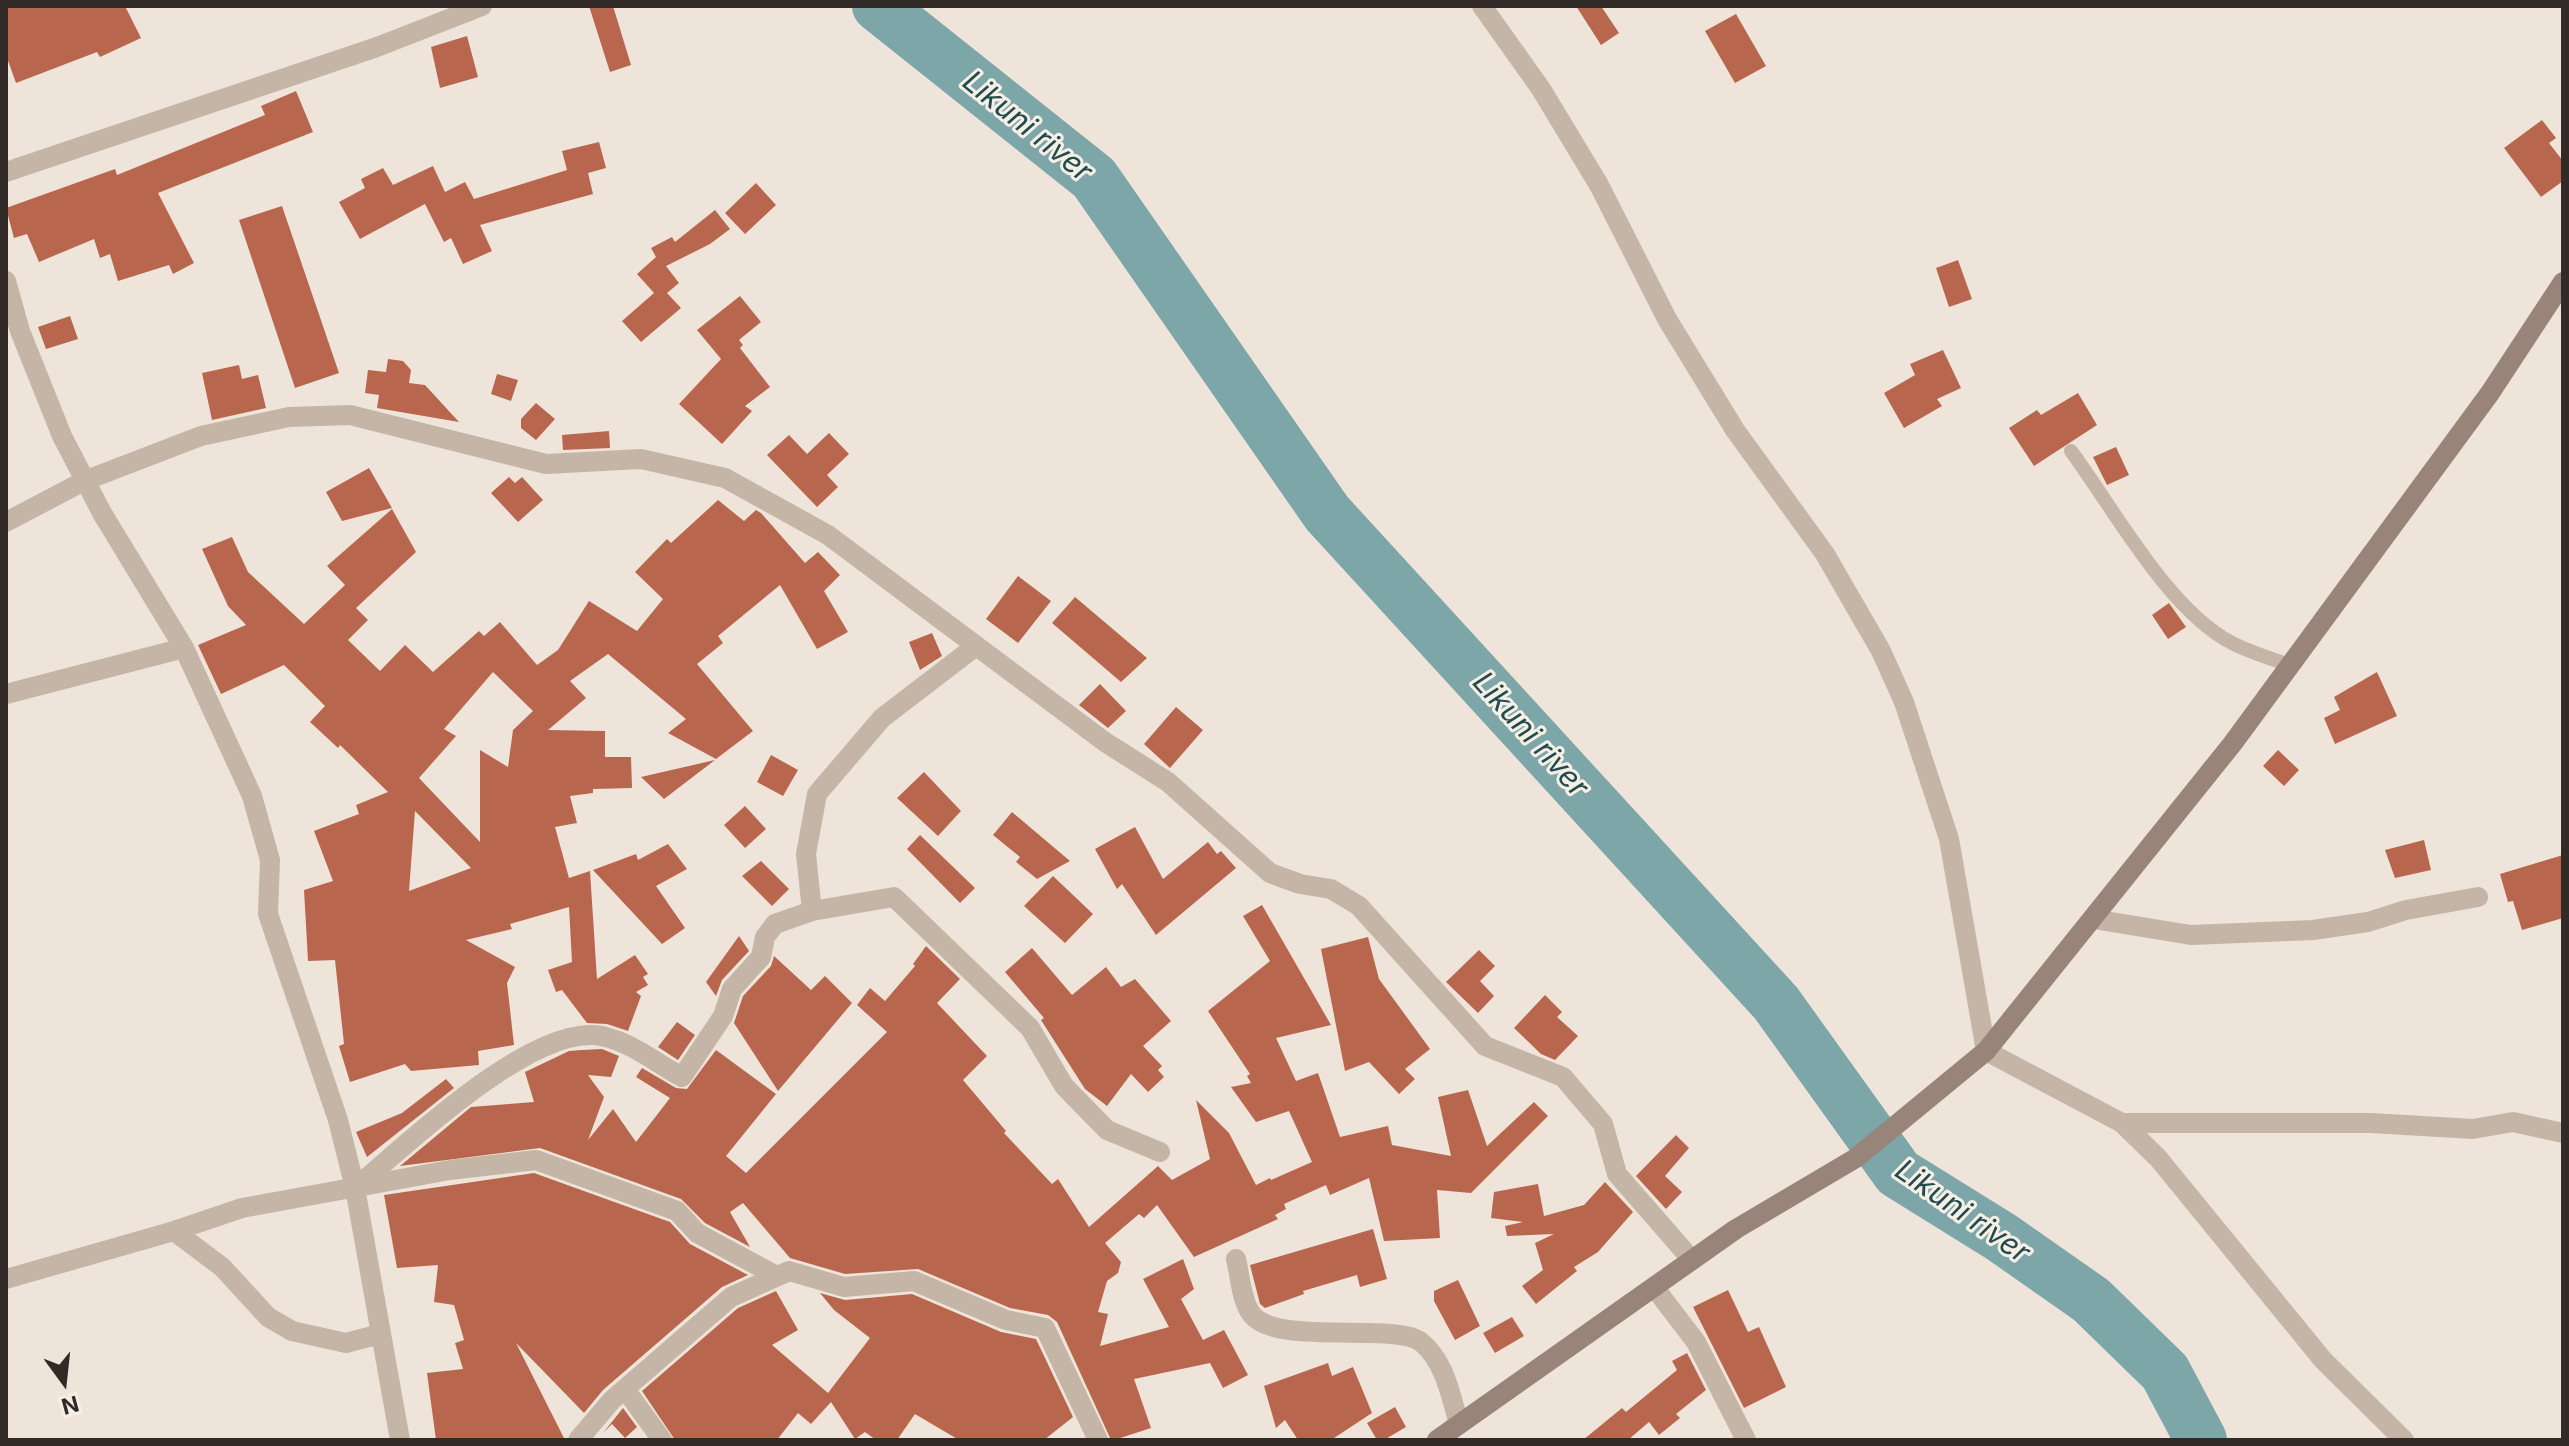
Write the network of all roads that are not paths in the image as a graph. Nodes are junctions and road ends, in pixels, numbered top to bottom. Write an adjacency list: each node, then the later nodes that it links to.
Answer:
1 (482, 6): 3 (street)
2 (1482, 6): 16 (street)
3 (6, 172)
4 (6, 281): 7 (street)
5 (2563, 282): 11 (street)
6 (2071, 451): 11 (lane)
7 (84, 481): 8 (street); 9 (street); 10 (street)
8 (6, 522)
9 (976, 646): 14 (street); 23 (street)
10 (184, 648): 12 (street); 20 (street)
11 (2289, 665): 15 (street)
12 (6, 694)
13 (2478, 897): 15 (street)
14 (812, 911): 19 (street); 20 (street)
15 (2093, 919): 16 (street)
16 (1986, 1051): 17 (street); 23 (street)
17 (2122, 1123): 18 (street); 36 (street)
18 (2563, 1133)
19 (1160, 1152)
20 (355, 1188): 21 (street); 24 (street); 27 (street)
21 (174, 1231): 25 (street); 27 (street)
22 (1236, 1259): 29 (street)
23 (1692, 1260): 26 (street)
24 (775, 1275): 28 (street); 33 (street)
25 (6, 1279)
26 (1654, 1287): 29 (street); 35 (street)
27 (380, 1334): 30 (street)
28 (625, 1389): 31 (street); 32 (street)
29 (1459, 1424): 34 (street)
30 (400, 1440)
31 (578, 1440)
32 (662, 1440)
33 (1098, 1440)
34 (1437, 1440)
35 (1746, 1440)
36 (2404, 1440)

